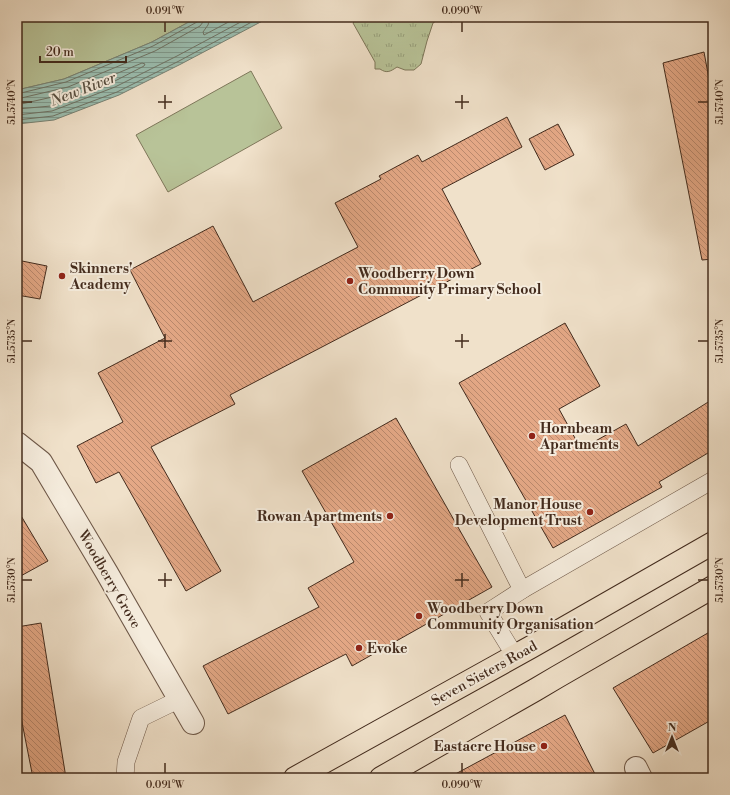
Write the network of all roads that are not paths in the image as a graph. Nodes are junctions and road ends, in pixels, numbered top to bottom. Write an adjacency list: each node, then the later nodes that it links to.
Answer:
1 (17, 443): 8 (street, Woodberry Grove)
2 (459, 465): 6 (lane)
3 (713, 480): 6 (lane)
4 (713, 543): 7 (highway, Seven Sisters Road)
5 (713, 587): 12 (highway)
6 (522, 590): 7 (lane)
7 (514, 656): 11 (highway, Seven Sisters Road)
8 (180, 699): 9 (street, Woodberry Grove); 10 (lane)
9 (193, 723)
10 (125, 778)
11 (295, 778)
12 (381, 778)

